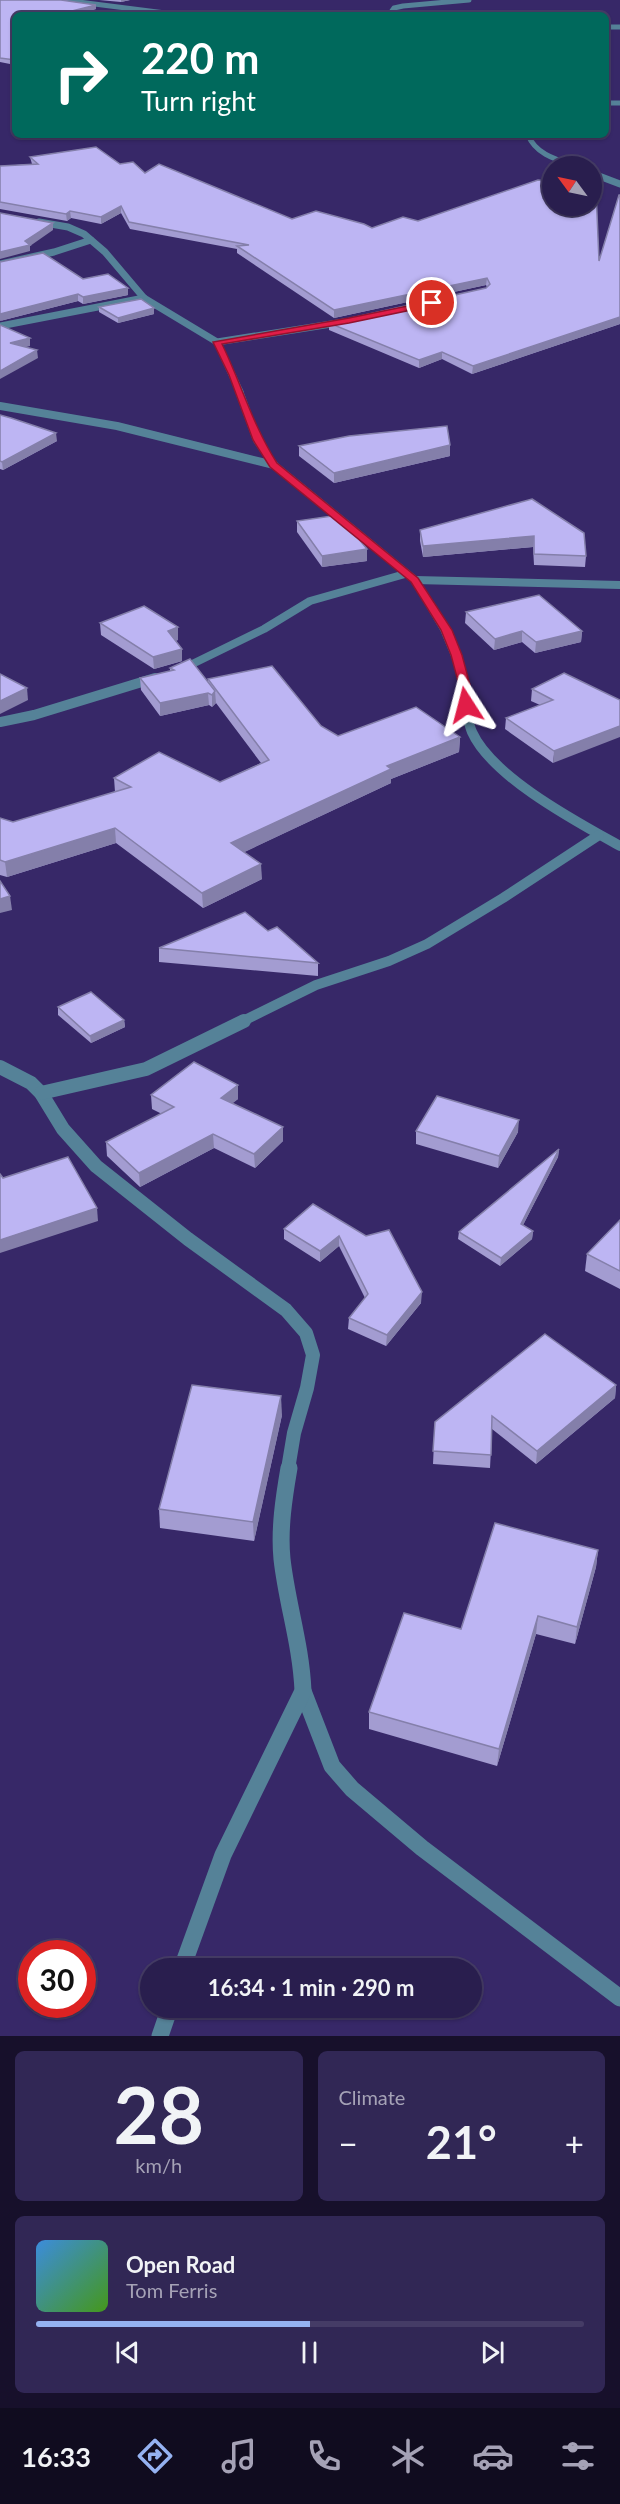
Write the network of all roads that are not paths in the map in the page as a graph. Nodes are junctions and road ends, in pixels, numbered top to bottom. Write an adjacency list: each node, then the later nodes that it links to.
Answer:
1 (63, 0): 3 (street)
2 (469, 0): 4 (street)
3 (157, 12)
4 (391, 12)
5 (529, 138): 6 (street)
6 (552, 156)
7 (602, 177): 8 (street)
8 (620, 184)
9 (33, 221): 10 (street)
10 (91, 240): 11 (street); 12 (street)
11 (0, 264)
12 (144, 298): 14 (street); 15 (street)
13 (349, 321): 15 (street)
14 (0, 326)
15 (217, 342): 17 (street)
16 (0, 406): 17 (street)
17 (274, 465): 18 (street)
18 (405, 574): 19 (street); 21 (street)
19 (415, 580): 20 (street); 22 (street)
20 (620, 585)
21 (0, 722)
22 (599, 835): 23 (street); 25 (street)
23 (620, 846)
24 (0, 1067): 25 (street)
25 (41, 1093): 26 (street)
26 (303, 1691): 27 (street); 28 (street)
27 (186, 1958)
28 (620, 1998)
29 (166, 2018): 30 (street)
30 (160, 2036)

